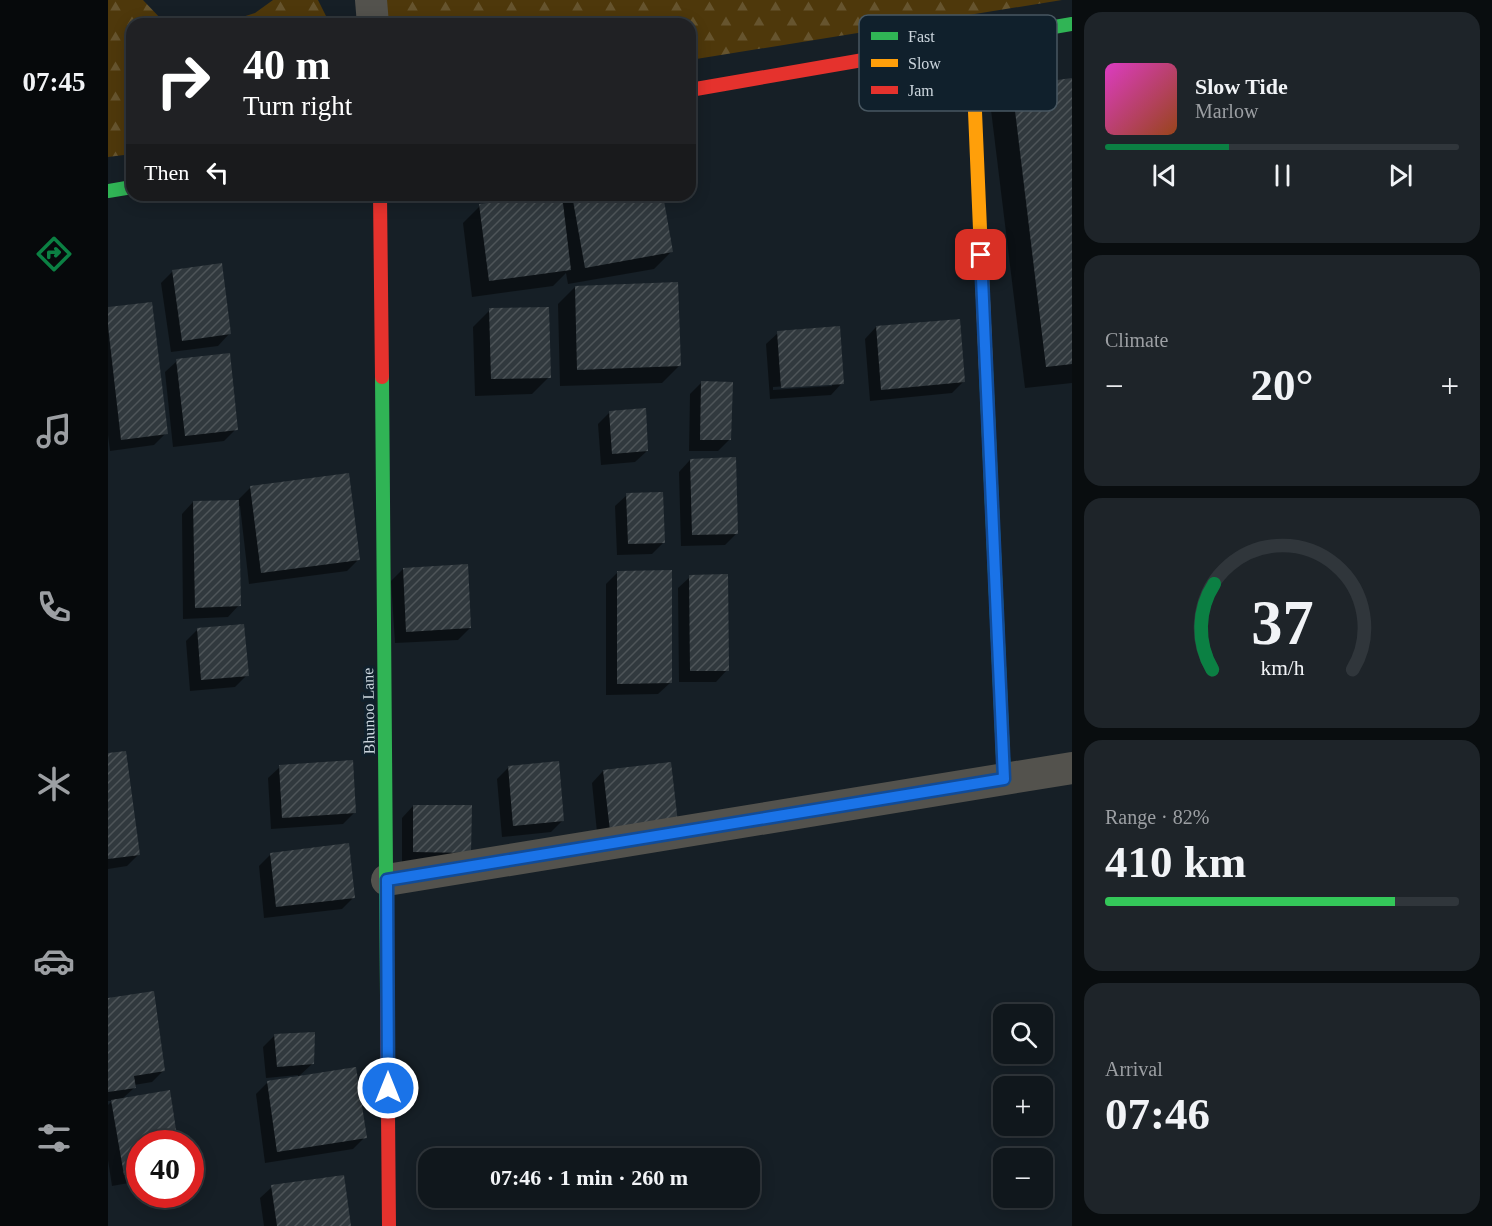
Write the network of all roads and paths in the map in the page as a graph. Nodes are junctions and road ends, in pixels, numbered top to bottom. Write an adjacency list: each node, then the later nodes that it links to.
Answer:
1 (371, 0): 2 (street)
2 (372, 18)
3 (1072, 24): 4 (street)
4 (1057, 27)
5 (859, 61): 6 (street)
6 (696, 89)
7 (975, 111): 12 (street)
8 (126, 188): 9 (street)
9 (108, 191)
10 (380, 201): 13 (street, Bhunoo Lane)
11 (1072, 768): 12 (street)
12 (1004, 779): 13 (street)
13 (387, 880): 14 (street, Bhunoo Lane)
14 (389, 1226)

